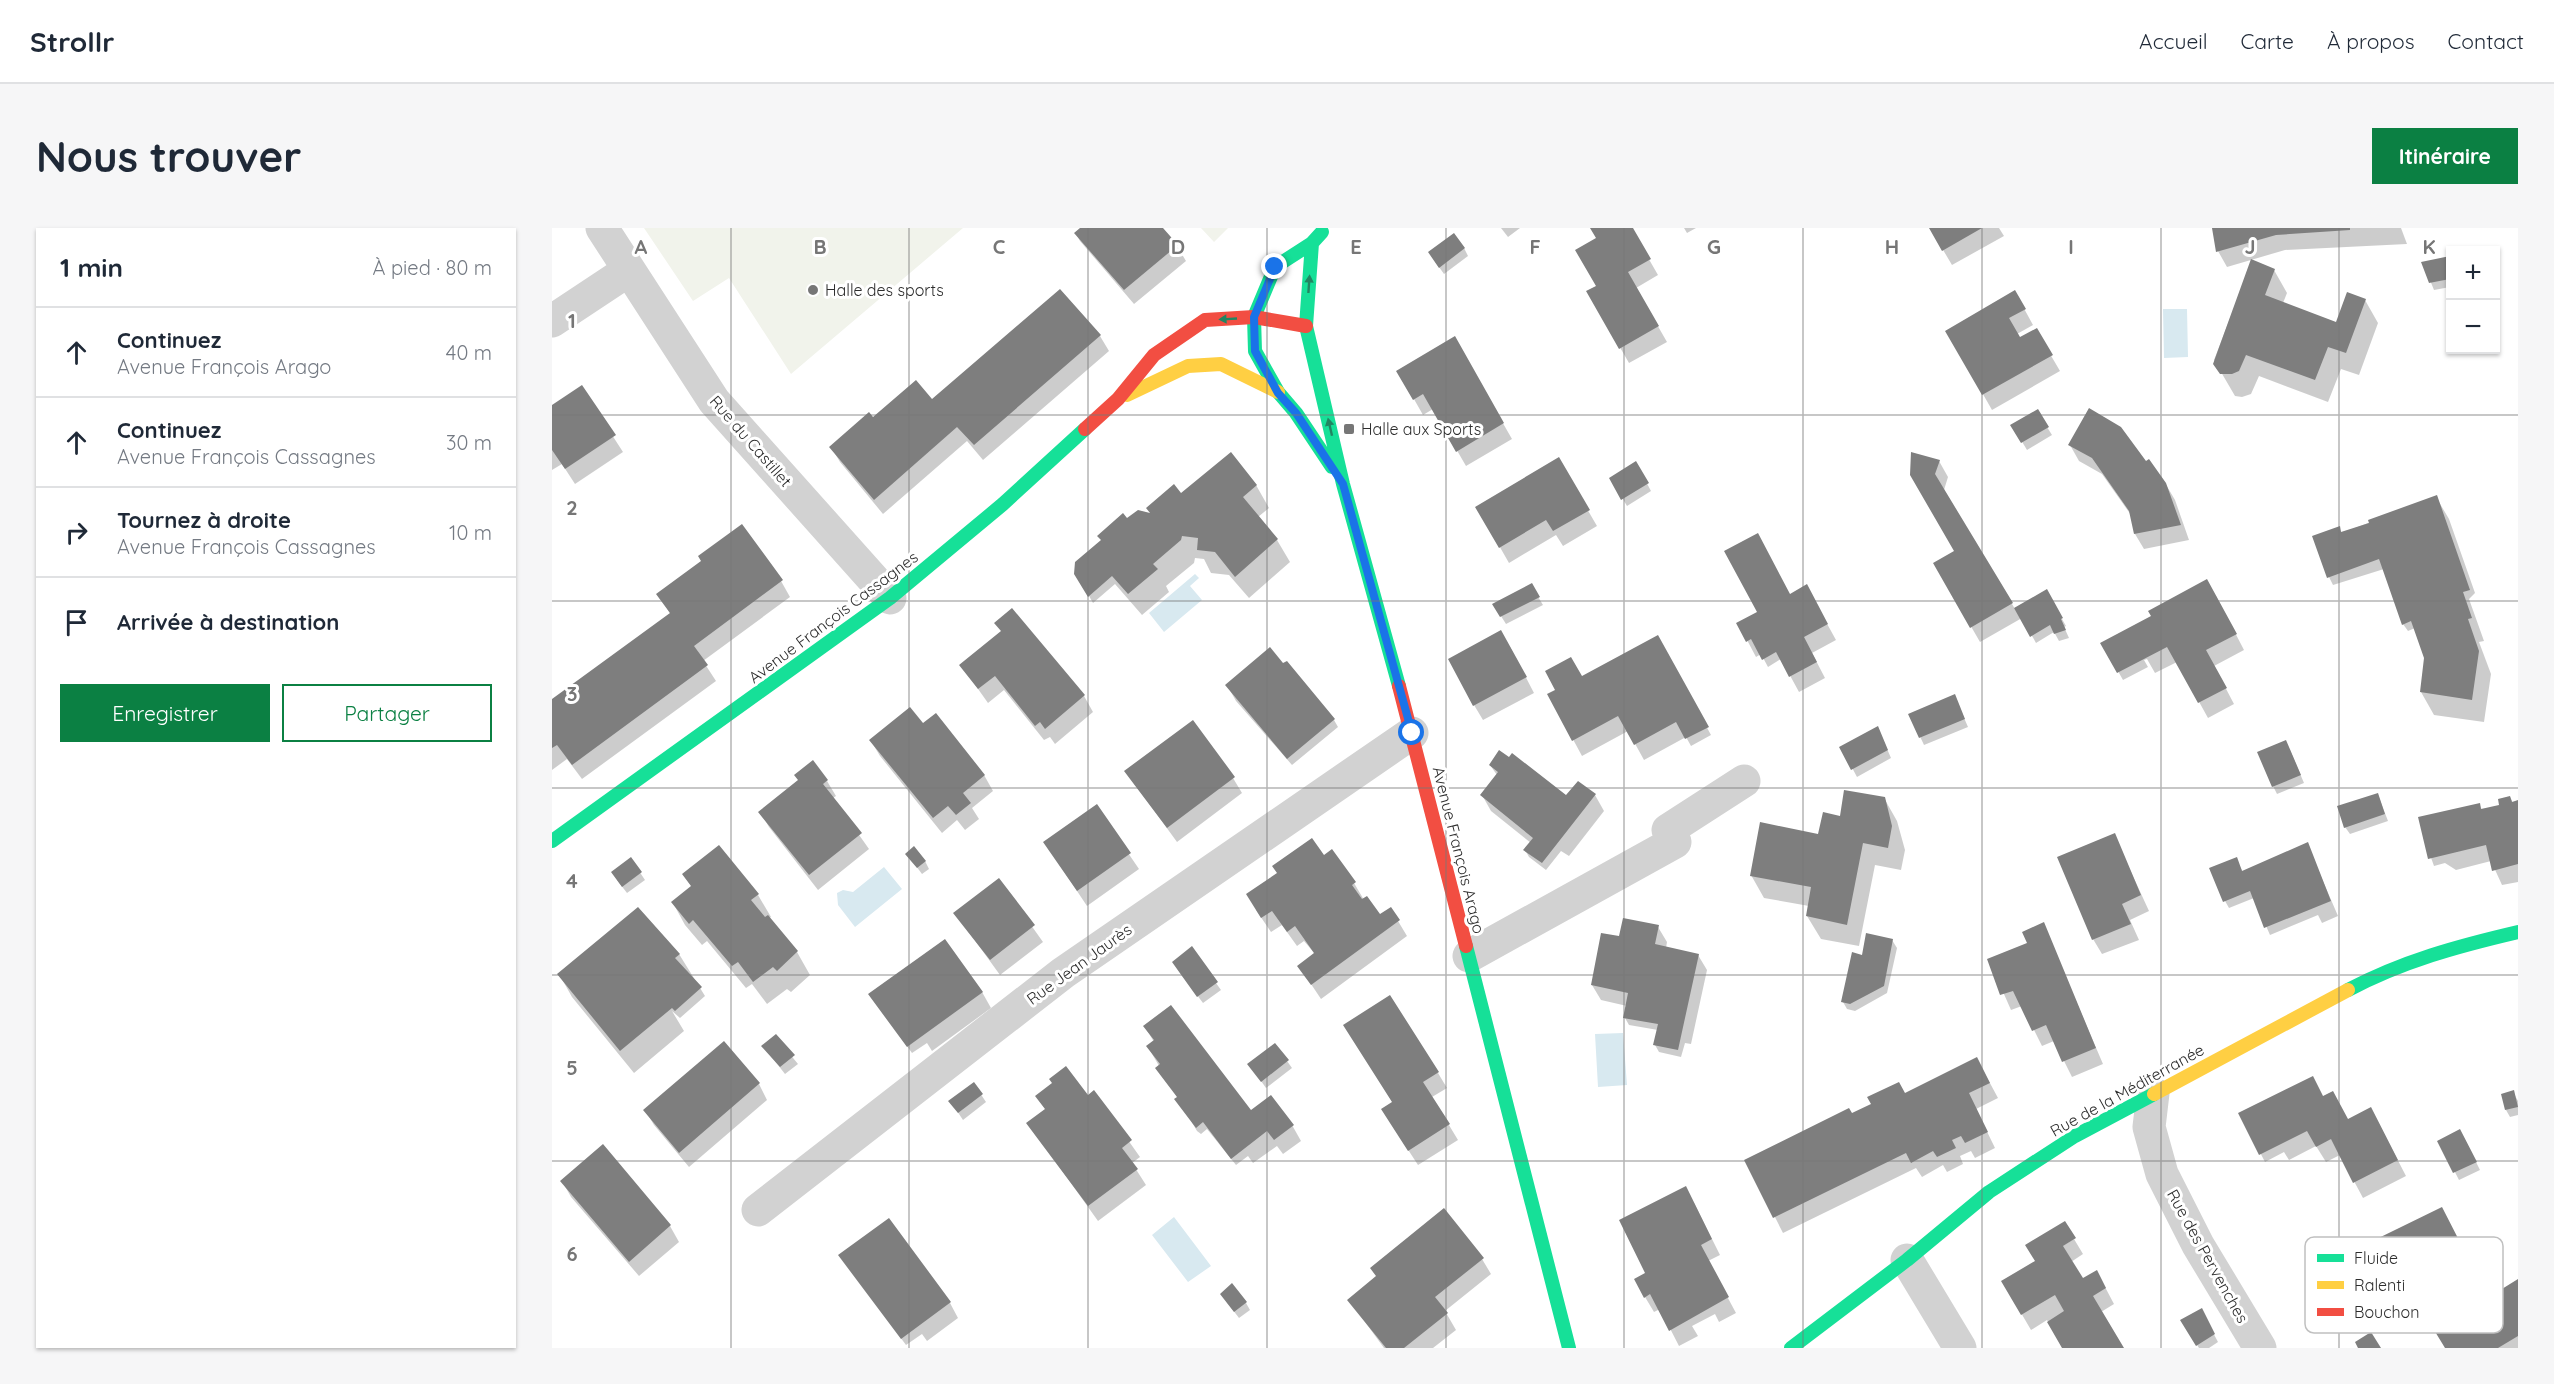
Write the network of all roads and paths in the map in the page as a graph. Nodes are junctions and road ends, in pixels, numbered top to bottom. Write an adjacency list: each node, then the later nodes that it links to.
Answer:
1 (602, 228): 4 (street, Rue du Castillet)
2 (1326, 228): 3 (main road, Avenue François Cassagnes)
3 (1312, 243): 5 (main road, Avenue François Cassagnes); 7 (main road, one-way to 3)
4 (629, 270): 6 (street); 14 (street, Rue du Castillet)
5 (1254, 317): 7 (main road, Avenue François Cassagnes); 11 (main road, Avenue François Cassagnes); 12 (main road, Avenue François Cassagnes, one-way to 12)
6 (552, 321)
7 (1306, 326): 8 (main road); 13 (main road, Avenue François Arago, one-way to 7)
8 (1286, 336)
9 (1206, 352): 10 (main road, Avenue François Cassagnes)
10 (1188, 366): 11 (main road, Avenue François Cassagnes); 12 (main road, Avenue François Cassagnes)
11 (1278, 393): 13 (main road, Avenue François Cassagnes)
12 (1118, 399): 14 (main road, Avenue François Cassagnes)
13 (1343, 484): 15 (main road, Avenue François Arago)
14 (890, 598): 17 (main road, Avenue François Cassagnes)
15 (1412, 733): 19 (main road, Avenue François Arago); 21 (street, Rue Jean Jaurès)
16 (1744, 781): 19 (street)
17 (552, 841)
18 (2518, 932): 20 (main road, Rue de la Méditerranée)
19 (1469, 956): 23 (main road, Avenue François Arago)
20 (2153, 1093): 22 (main road, Rue de la Méditerranée); 26 (street, Rue des Pervenches)
21 (758, 1210)
22 (1907, 1260): 24 (main road, Rue de la Méditerranée); 25 (street)
23 (1569, 1348)
24 (1791, 1348)
25 (1960, 1348)
26 (2260, 1348)

